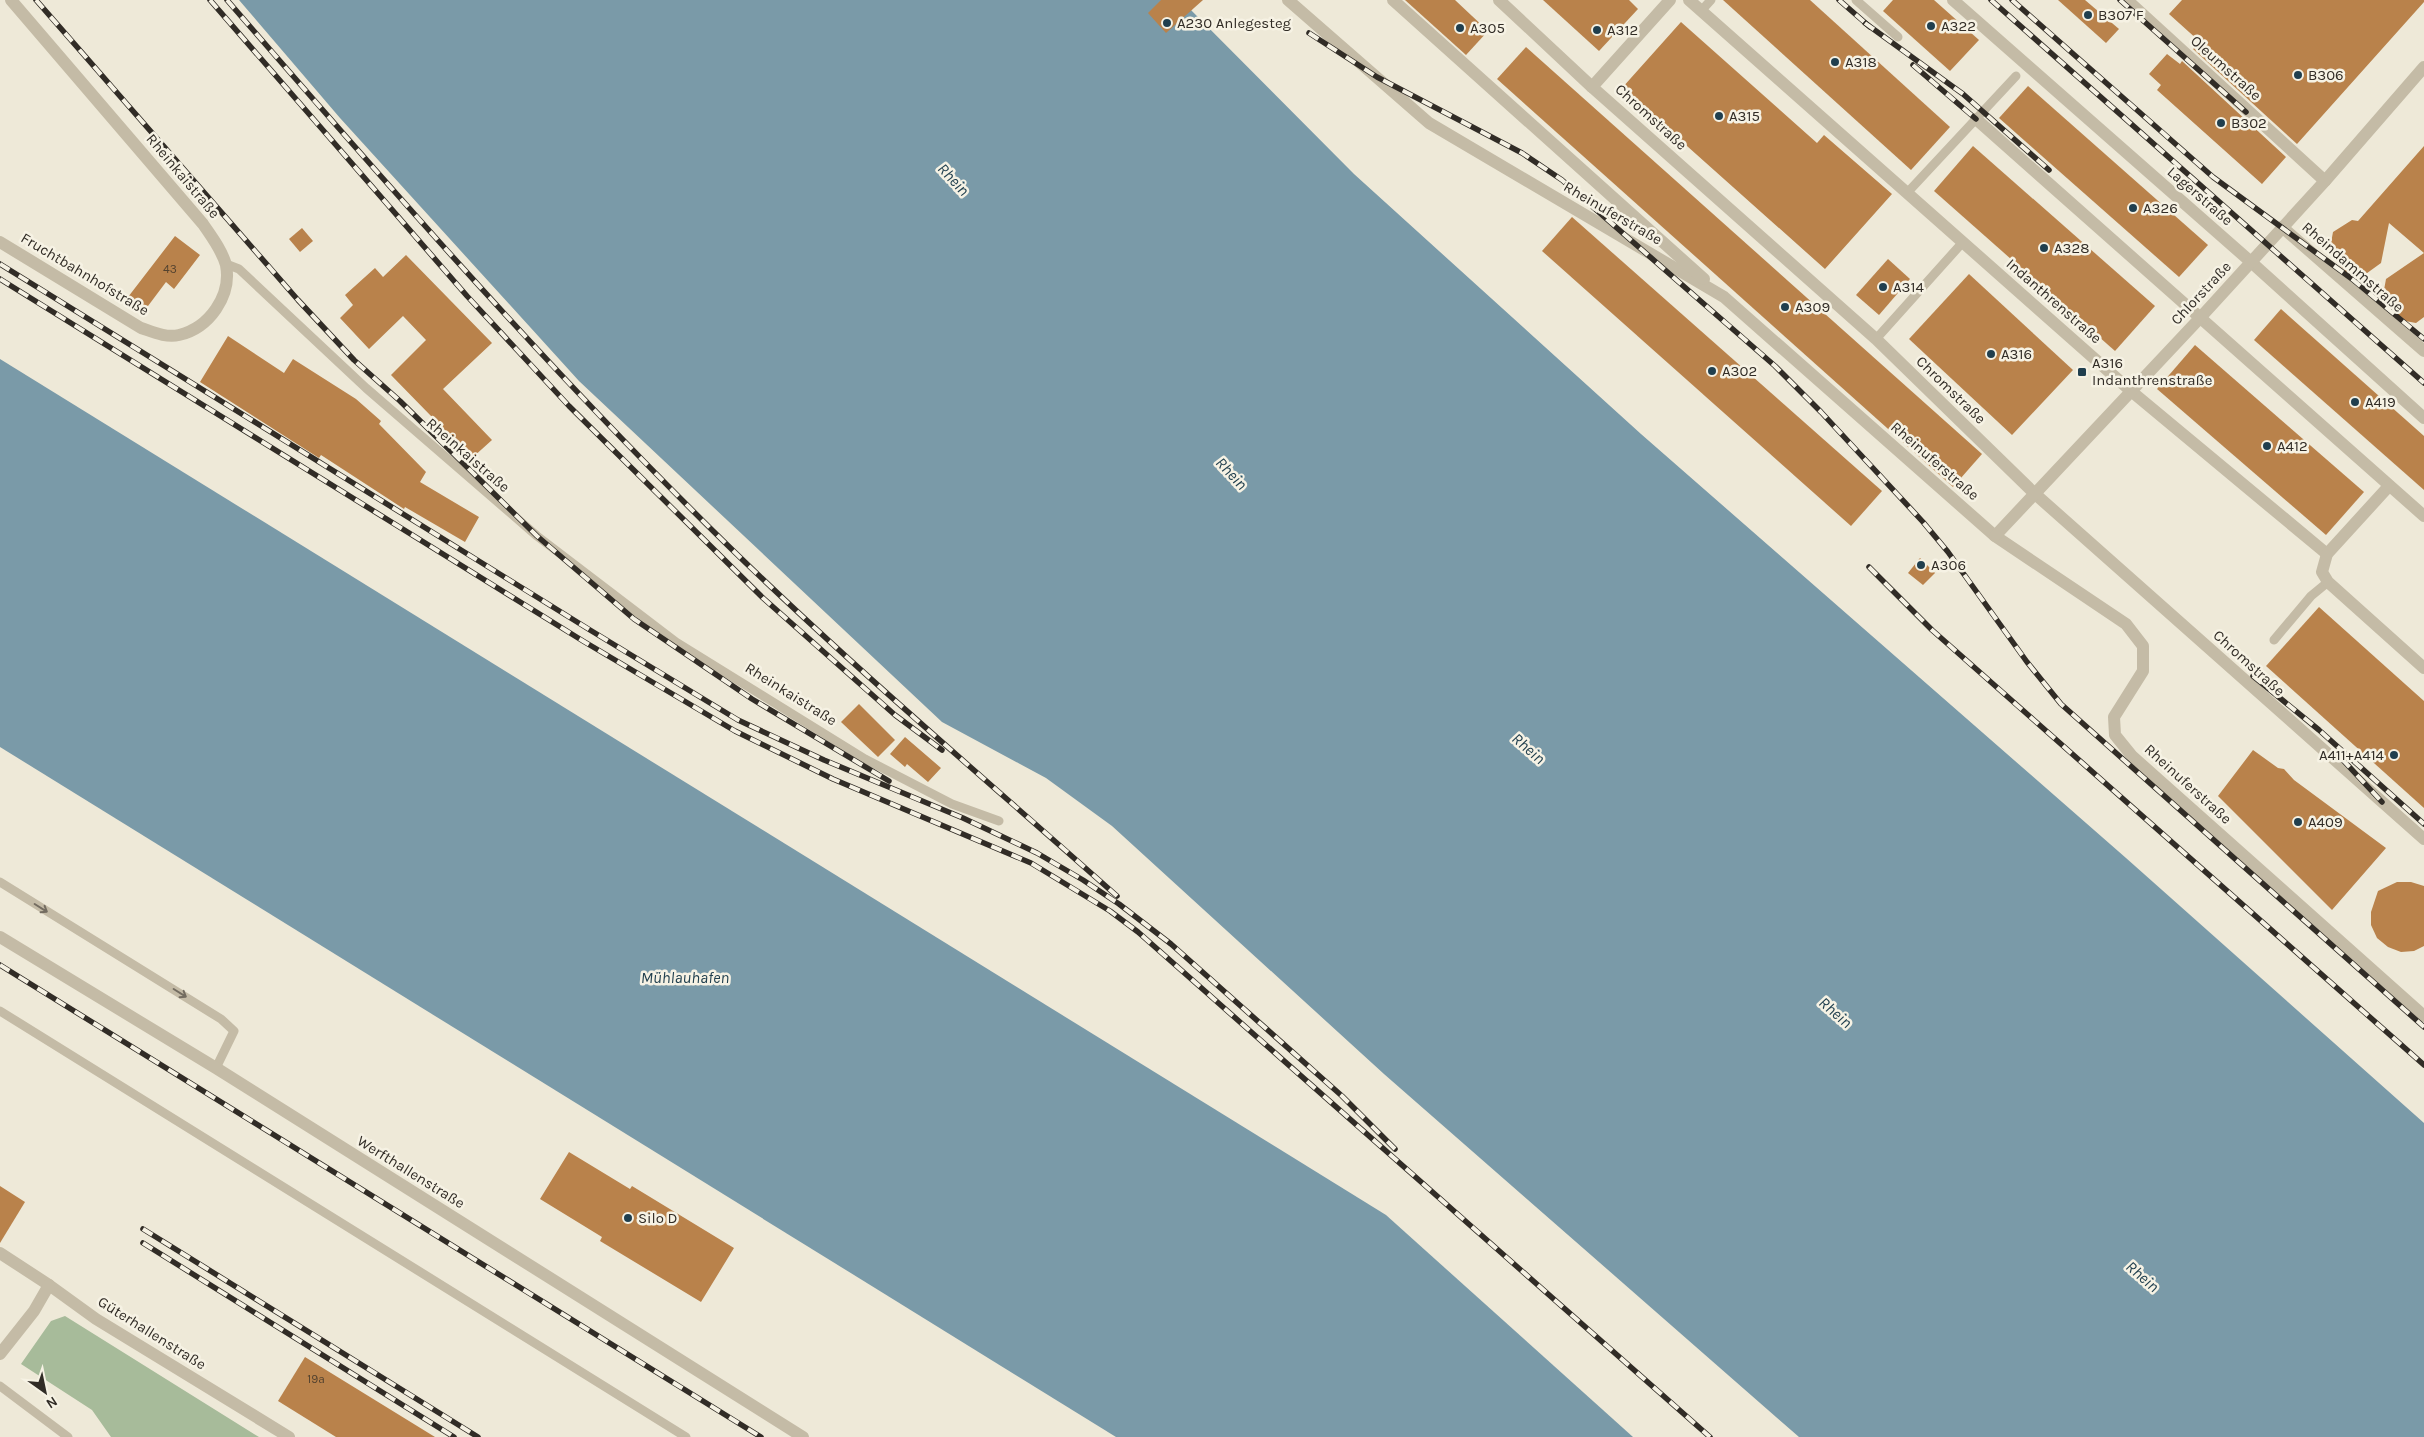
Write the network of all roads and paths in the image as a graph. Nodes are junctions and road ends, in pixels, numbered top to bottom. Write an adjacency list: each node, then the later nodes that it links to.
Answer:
1 (11, 0): 23 (street, Rheinkaistraße)
2 (1288, 0): 24 (street, Rheinuferstraße)
3 (1393, 0): 24 (street)
4 (1499, 0): 15 (street, Chromstraße)
5 (1670, 0): 15 (street)
6 (1689, 0): 11 (street, Indanthrenstraße)
7 (1711, 0): 11 (lane)
8 (1856, 0): 12 (lane)
9 (1953, 0): 22 (street, Lagerstraße)
10 (2127, 0): 17 (street, Oleumstraße)
11 (1701, 11): 18 (street, Indanthrenstraße)
12 (1898, 37)
13 (2424, 67): 17 (street, Chlorstraße)
14 (2016, 76): 16 (lane)
15 (1592, 87): 26 (street, Chromstraße)
16 (1976, 119): 18 (lane); 25 (street)
17 (2325, 181): 19 (street, Chlorstraße)
18 (1908, 193): 21 (street, Indanthrenstraße)
19 (2282, 228): 22 (street, Chlorstraße); 27 (street, Rheindammstraße)
20 (0, 242): 23 (street, Fruchtbahnhofstraße)
21 (1963, 242): 26 (lane); 28 (street, Indanthrenstraße)
22 (2251, 262): 25 (street, Chlorstraße); 29 (street, Lagerstraße)
23 (226, 264): 38 (lane, Rheinkaistraße)
24 (1724, 297): 33 (street, Rheinuferstraße)
25 (2200, 318): 28 (street, Chlorstraße); 30 (street)
26 (1876, 339): 31 (street, Chromstraße)
27 (2424, 351)
28 (2131, 391): 31 (street, Chlorstraße); 34 (street, Indanthrenstraße)
29 (2424, 418)
30 (2389, 486): 32 (street); 34 (street)
31 (2034, 494): 33 (street, Chlorstraße); 39 (street, Chromstraße)
32 (2424, 516)
33 (1995, 536): 43 (street, Rheinuferstraße)
34 (2328, 554): 35 (street)
35 (2328, 582): 36 (lane); 37 (street)
36 (2274, 640)
37 (2424, 668)
38 (999, 821)
39 (2424, 839)
40 (0, 882): 44 (lane, one-way to 44)
41 (0, 937): 44 (street, Werfthallenstraße)
42 (0, 1011): 51 (lane)
43 (2424, 1016)
44 (216, 1068): 52 (street, Werfthallenstraße)
45 (0, 1254): 46 (street, Güterhallenstraße)
46 (49, 1285): 47 (street); 50 (street, Güterhallenstraße)
47 (0, 1354)
48 (0, 1386): 49 (lane)
49 (68, 1437)
50 (289, 1437)
51 (686, 1437)
52 (803, 1437)

